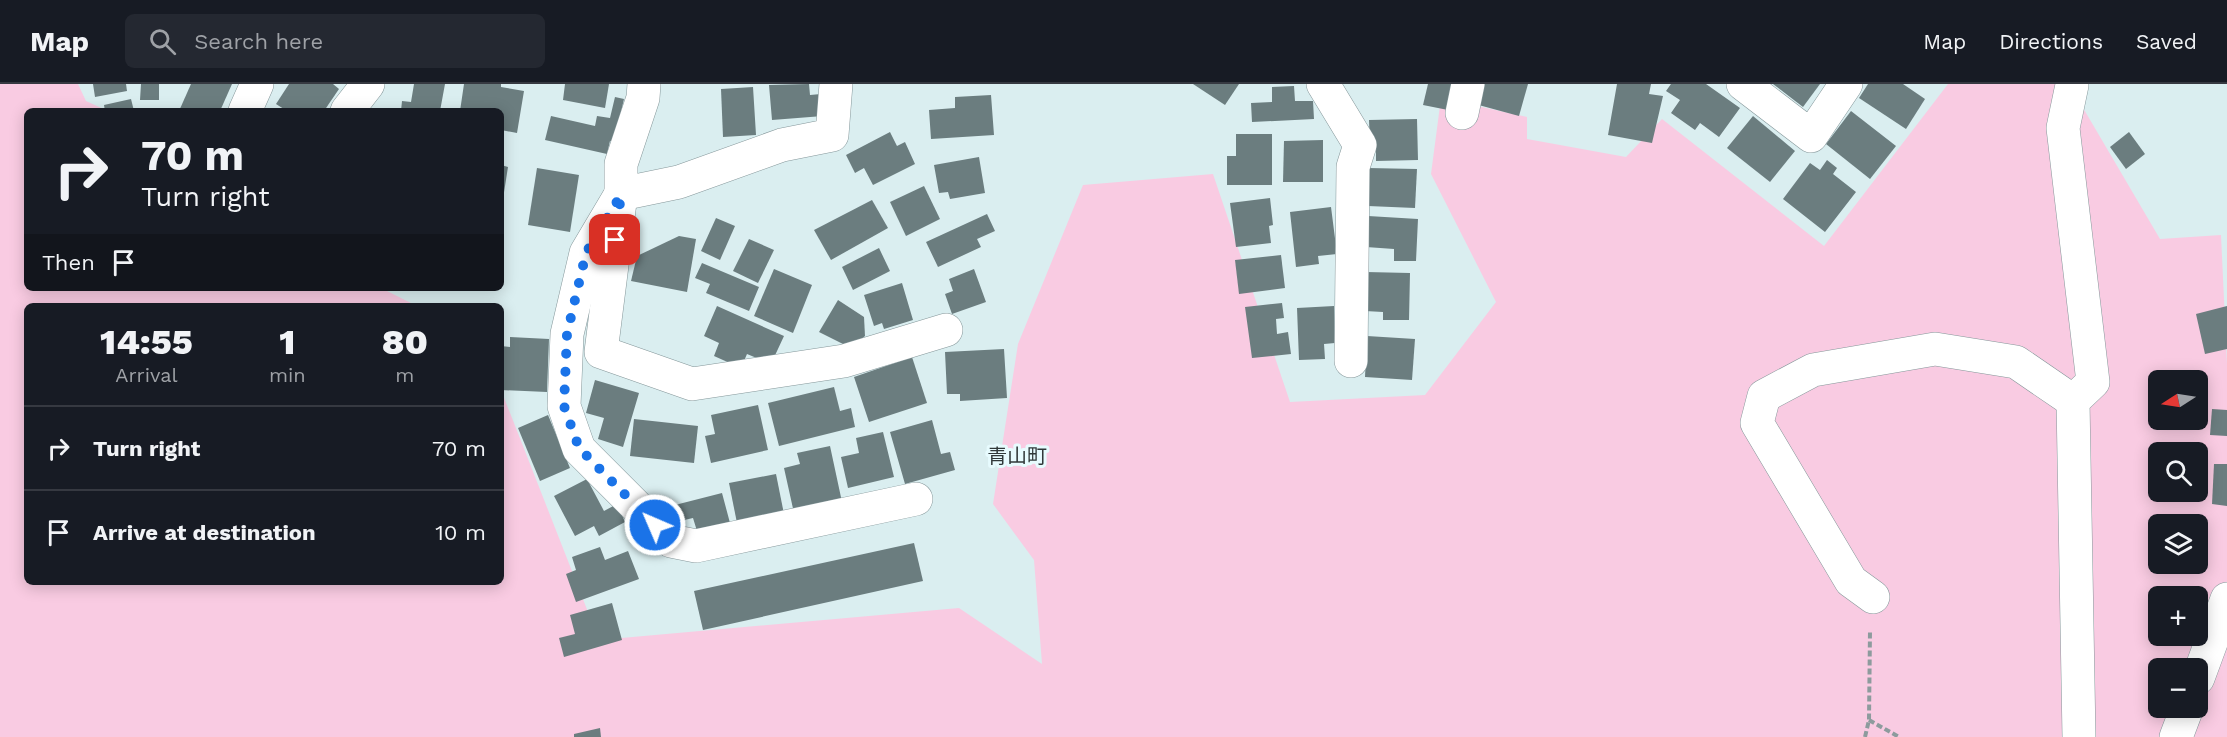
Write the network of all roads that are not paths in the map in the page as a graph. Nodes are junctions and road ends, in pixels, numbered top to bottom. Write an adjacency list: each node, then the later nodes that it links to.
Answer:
1 (257, 84): 9 (street)
2 (368, 84): 10 (street)
3 (644, 84): 11 (street)
4 (836, 84): 11 (street)
5 (1323, 84): 13 (street)
6 (1743, 84): 7 (street)
7 (1846, 84)
8 (2074, 84): 14 (street)
9 (245, 108)
10 (349, 108)
11 (621, 195): 12 (street); 15 (street)
12 (946, 330)
13 (1352, 361)
14 (2073, 401): 16 (street); 20 (street)
15 (916, 499)
16 (1873, 597)
17 (2227, 598): 18 (street)
18 (2205, 658)
19 (2183, 718): 21 (street)
20 (2079, 737)
21 (2176, 737)

